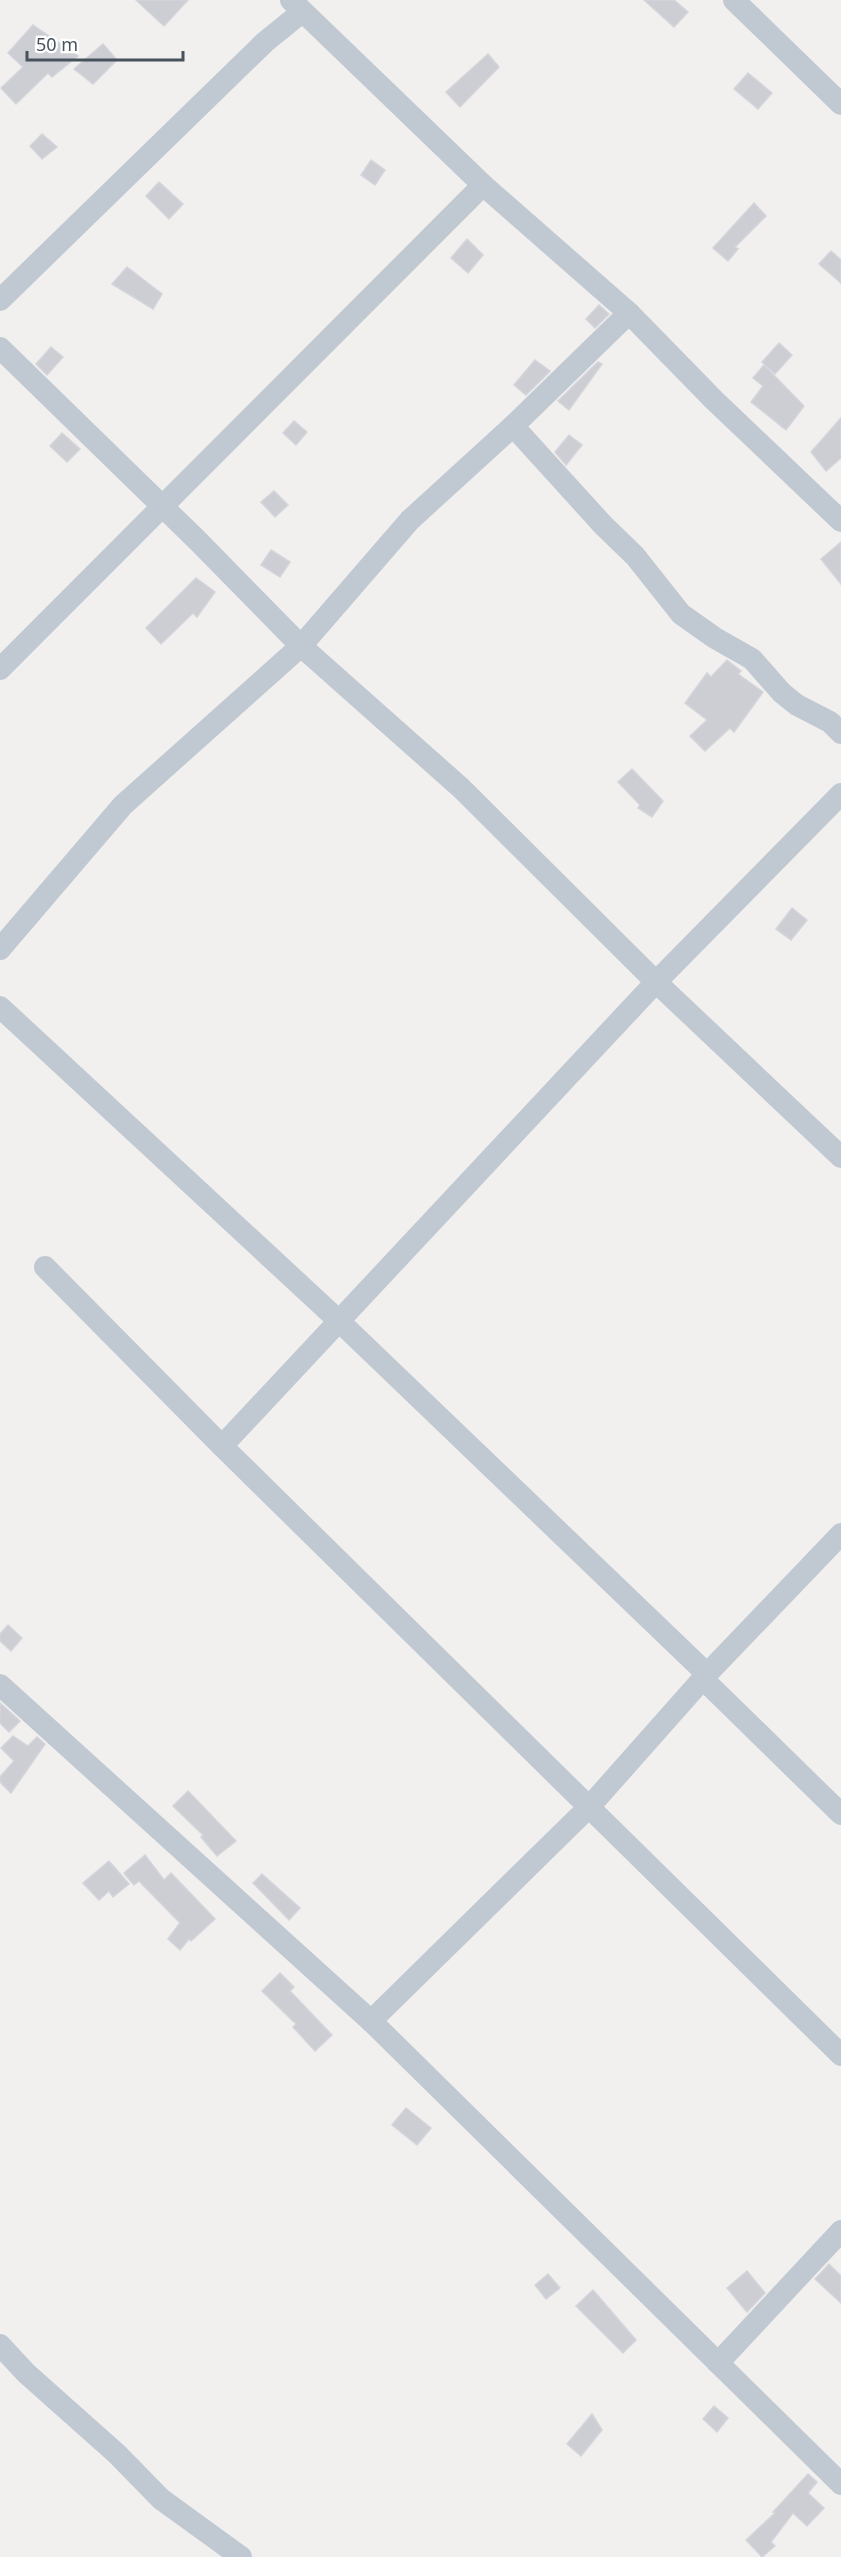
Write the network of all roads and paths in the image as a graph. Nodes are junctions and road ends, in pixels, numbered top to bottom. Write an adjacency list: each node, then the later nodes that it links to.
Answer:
1 (734, 0): 3 (street)
2 (297, 6): 4 (street); 5 (street)
3 (841, 104)
4 (483, 185): 6 (street); 9 (street)
5 (0, 300)
6 (629, 313): 8 (street); 10 (street)
7 (0, 348): 9 (street)
8 (513, 426): 11 (street); 13 (street)
9 (163, 507): 11 (street); 12 (street)
10 (841, 521)
11 (301, 646): 15 (street); 16 (street)
12 (0, 669)
13 (841, 733)
14 (841, 794): 16 (street)
15 (0, 949)
16 (656, 982): 18 (street); 20 (street)
17 (0, 1007): 20 (street)
18 (841, 1157)
19 (45, 1267): 21 (street)
20 (339, 1321): 21 (street); 23 (street)
21 (222, 1446): 25 (street)
22 (841, 1534): 23 (street)
23 (705, 1676): 25 (street); 26 (street)
24 (0, 1685): 27 (street)
25 (590, 1806): 27 (street); 28 (street)
26 (841, 1814)
27 (371, 2021): 31 (street)
28 (841, 2055)
29 (841, 2231): 31 (street)
30 (0, 2344): 33 (street)
31 (718, 2363): 32 (street)
32 (841, 2484)
33 (241, 2557)

